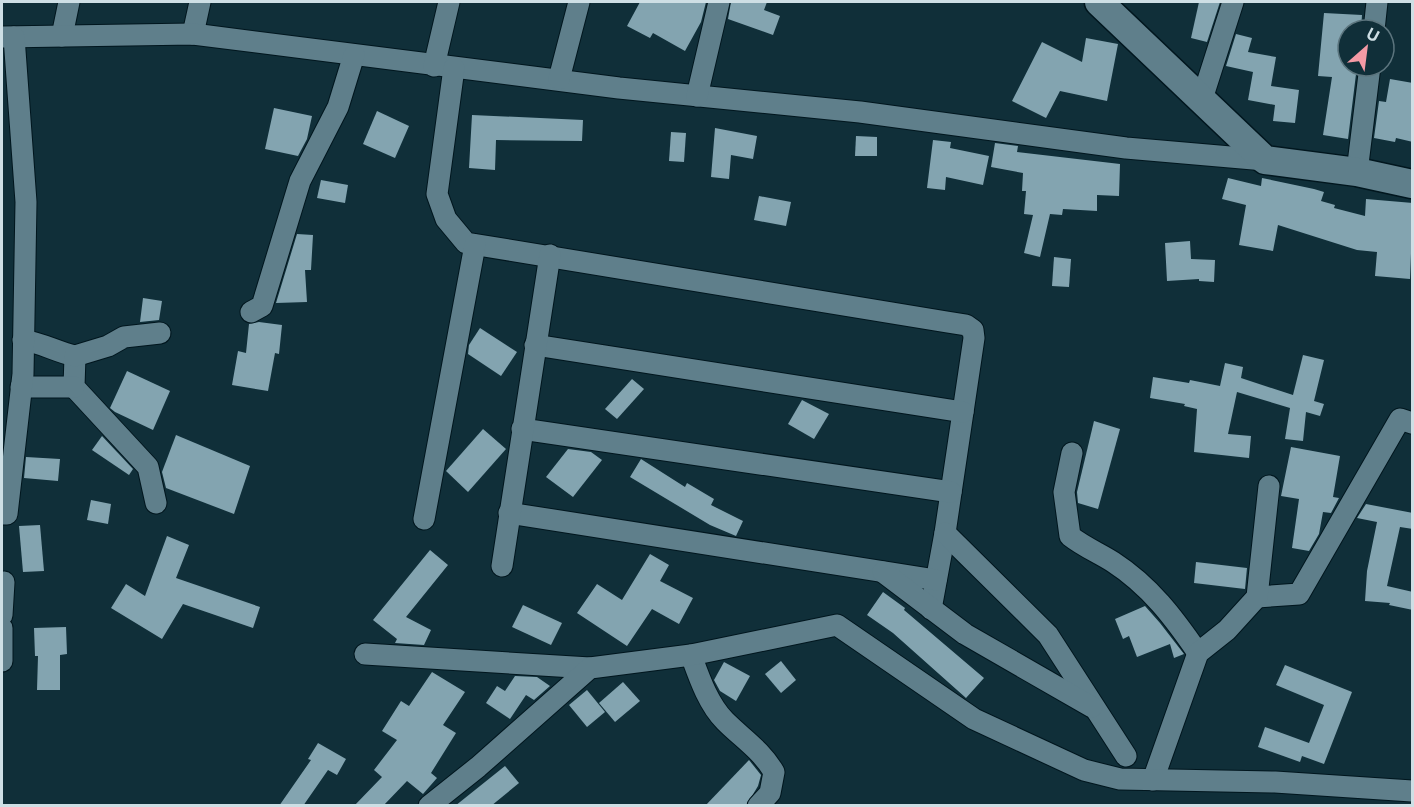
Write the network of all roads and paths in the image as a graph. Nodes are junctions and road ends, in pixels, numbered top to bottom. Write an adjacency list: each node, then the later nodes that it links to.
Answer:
1 (69, 2): 11 (street)
2 (200, 2): 10 (street)
3 (449, 2): 14 (street)
4 (579, 2): 16 (street)
5 (719, 2): 17 (street)
6 (1099, 2): 18 (street)
7 (1233, 2): 18 (street)
8 (1377, 2): 9 (street)
9 (1375, 18)
10 (193, 34): 11 (street); 13 (street)
11 (62, 36): 12 (street)
12 (8, 37): 26 (street)
13 (354, 55): 14 (street); 24 (street)
14 (444, 67): 16 (street); 22 (street)
15 (1369, 78): 20 (street)
16 (559, 79): 17 (street)
17 (697, 96): 19 (street)
18 (1202, 99): 19 (street)
19 (1265, 160): 20 (street)
20 (1358, 172): 21 (street)
21 (1413, 184)
22 (475, 245): 23 (street); 40 (street)
23 (550, 255): 27 (street); 31 (street)
24 (252, 312)
25 (160, 333): 28 (street)
26 (22, 340): 28 (street); 29 (street)
27 (535, 345): 31 (street); 33 (street)
28 (75, 356): 30 (street)
29 (21, 387): 30 (street); 39 (street)
30 (74, 387): 37 (street)
31 (963, 412): 36 (street)
32 (1413, 423): 46 (street)
33 (522, 429): 36 (street); 38 (street)
34 (1072, 453): 50 (street)
35 (1269, 486): 46 (street)
36 (951, 492): 41 (street)
37 (156, 503)
38 (509, 513): 42 (street); 43 (street)
39 (2, 514)
40 (424, 519)
41 (945, 533): 44 (street); 55 (street)
42 (502, 566)
43 (883, 572): 44 (street); 47 (street)
44 (936, 580): 47 (street)
45 (4, 582): 48 (street)
46 (1257, 597): 50 (street)
47 (931, 609): 55 (street)
48 (2, 615)
49 (2, 628): 53 (street)
50 (1198, 653): 57 (street)
51 (365, 654): 54 (street)
52 (691, 655): 54 (street); 57 (street); 61 (street)
53 (2, 661)
54 (590, 668): 60 (street)
55 (1095, 709): 56 (street)
56 (1126, 756)
57 (1153, 780): 59 (street)
58 (1413, 791): 59 (street)
59 (1387, 797)
60 (429, 806)
61 (758, 806)

